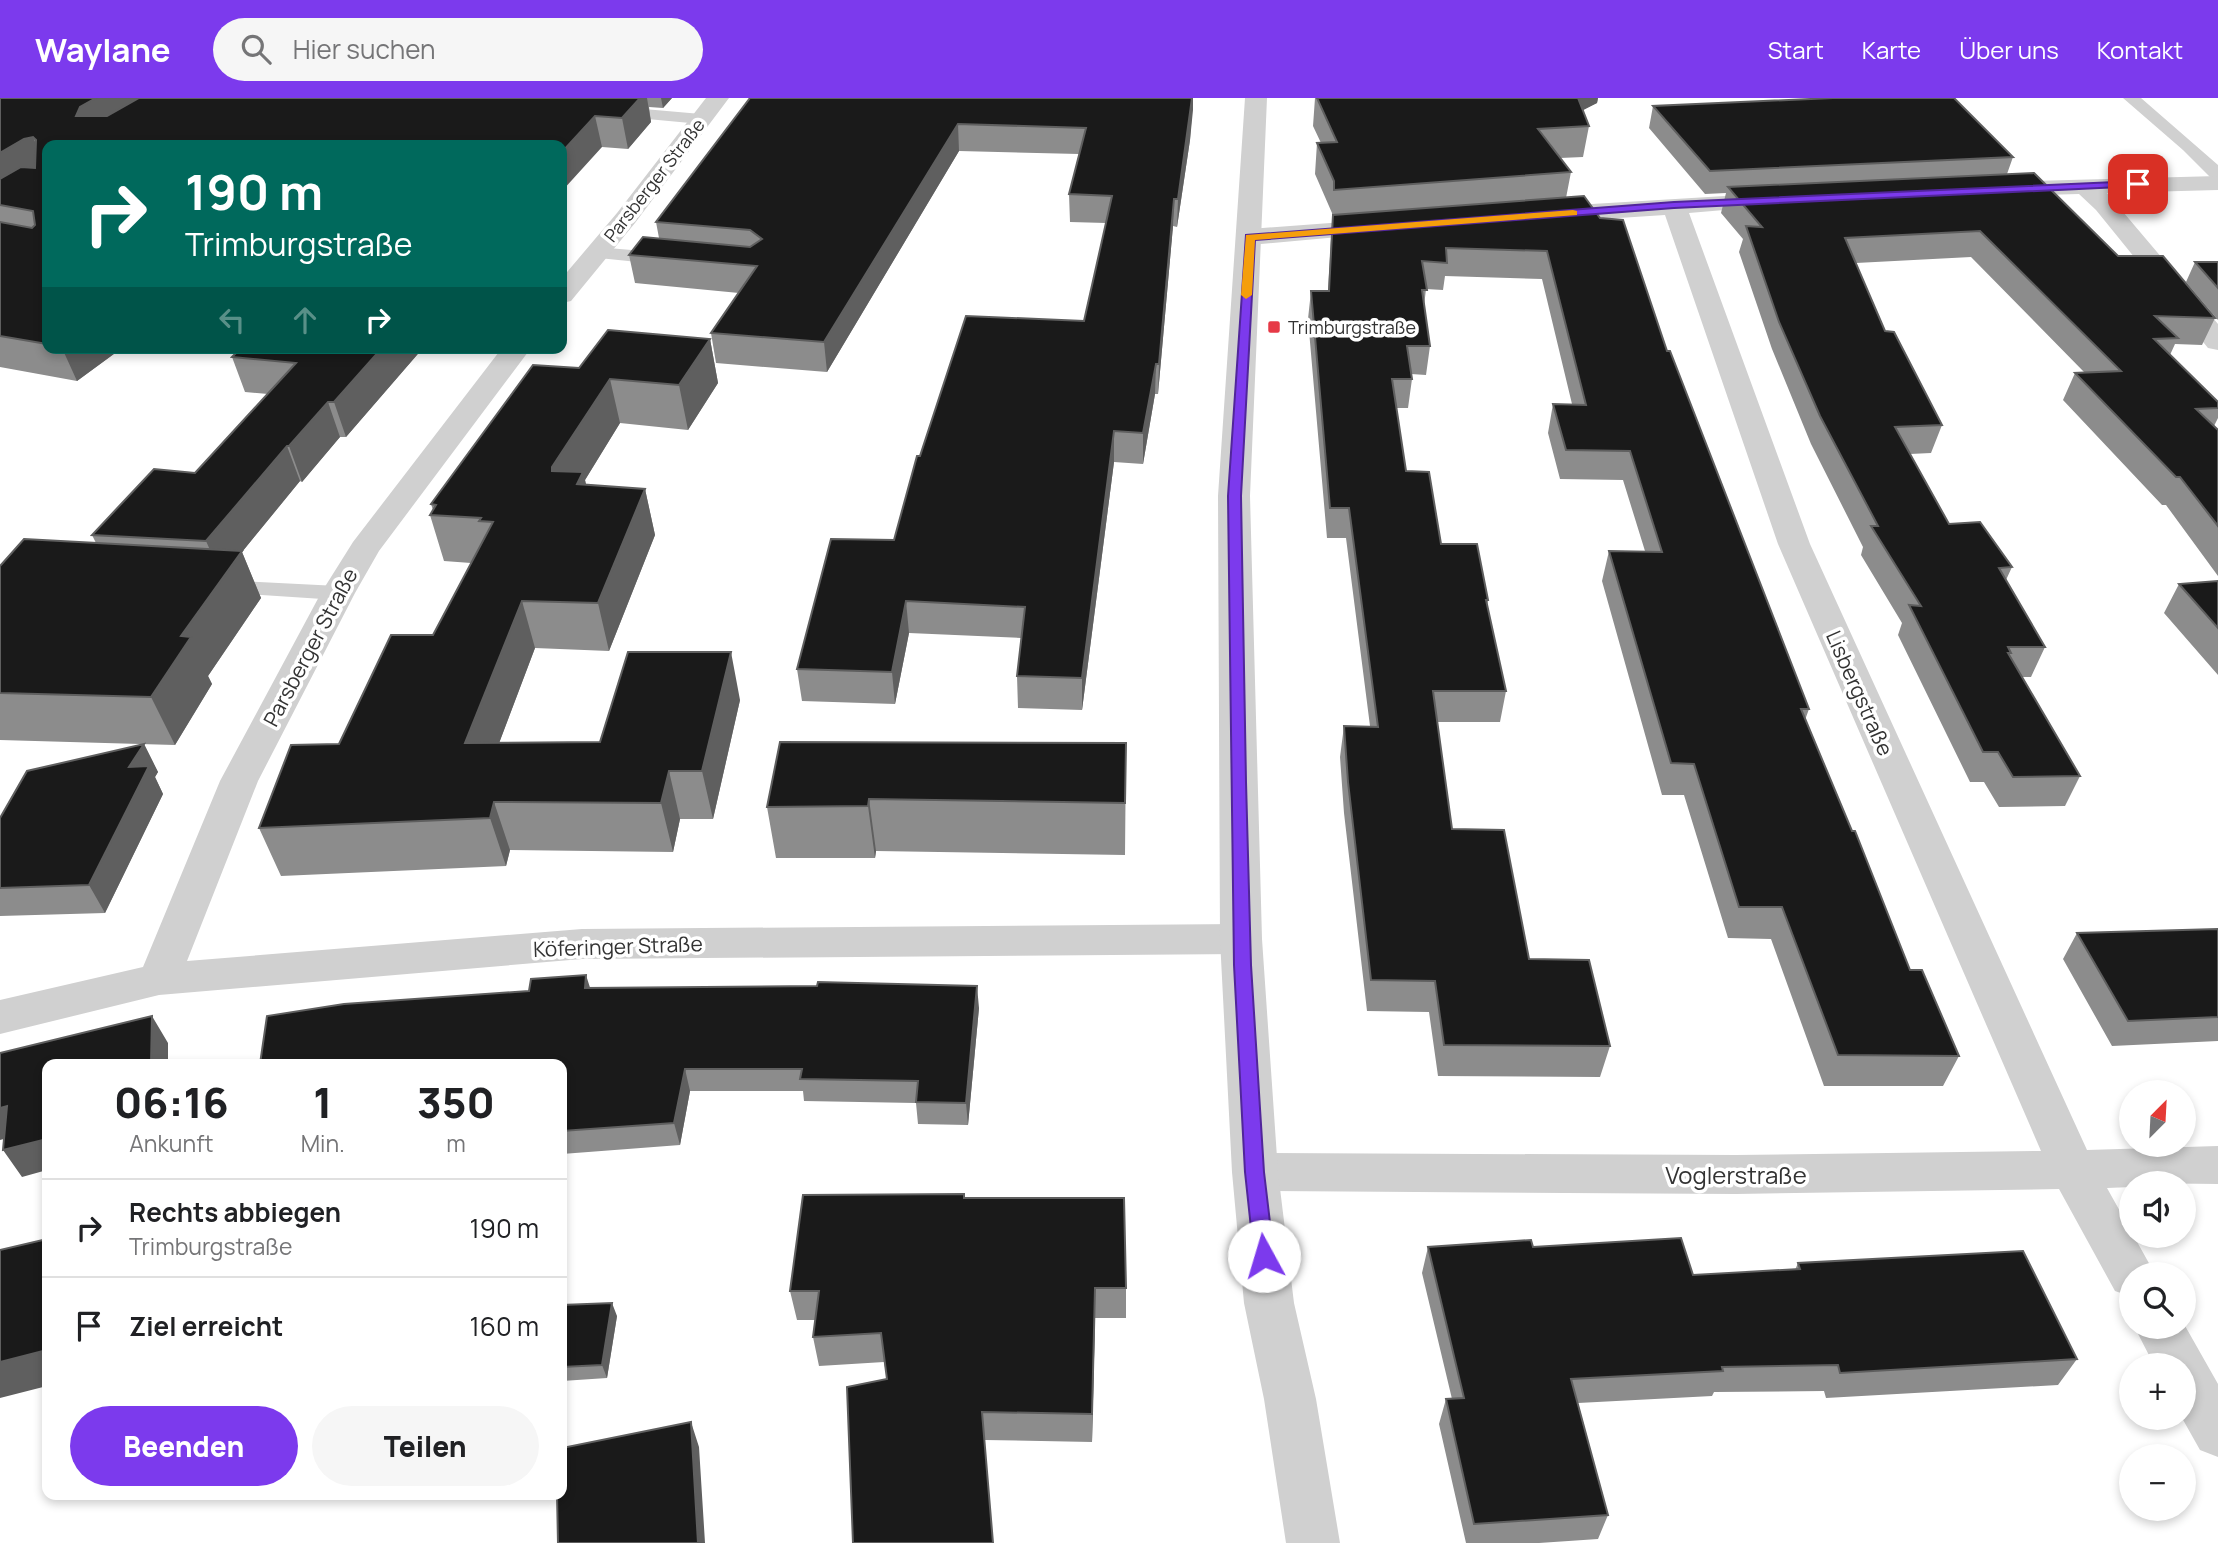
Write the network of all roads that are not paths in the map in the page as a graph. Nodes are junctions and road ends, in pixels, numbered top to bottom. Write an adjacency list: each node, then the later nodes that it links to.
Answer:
1 (718, 98): 5 (street, Parsberger Straße)
2 (1256, 98): 14 (street)
3 (2131, 98): 6 (lane)
4 (621, 112): 5 (lane)
5 (701, 119): 15 (street, Parsberger Straße)
6 (2218, 174)
7 (2218, 183): 8 (street)
8 (2084, 185): 9 (street); 18 (street)
9 (1975, 190)
10 (1797, 199): 11 (street)
11 (1674, 205): 12 (street); 26 (street, Lisbergstraße)
12 (1523, 216)
13 (1414, 225): 14 (street)
14 (1250, 237): 22 (street)
15 (596, 253): 16 (lane); 17 (street, Parsberger Straße)
16 (685, 261)
17 (567, 289)
18 (2218, 342)
19 (512, 354): 21 (street, Parsberger Straße)
20 (203, 586): 21 (lane)
21 (338, 593): 23 (street, Parsberger Straße)
22 (1241, 939): 23 (street, Köferinger Straße); 27 (street)
23 (159, 979): 24 (street, Köferinger Straße)
24 (0, 1017)
25 (2218, 1165): 26 (street, Voglerstraße)
26 (2073, 1171): 27 (street, Voglerstraße); 28 (street, Lisbergstraße)
27 (1255, 1172): 31 (street)
28 (2124, 1262)
29 (2196, 1394): 30 (street)
30 (2218, 1433)
31 (1313, 1543)

